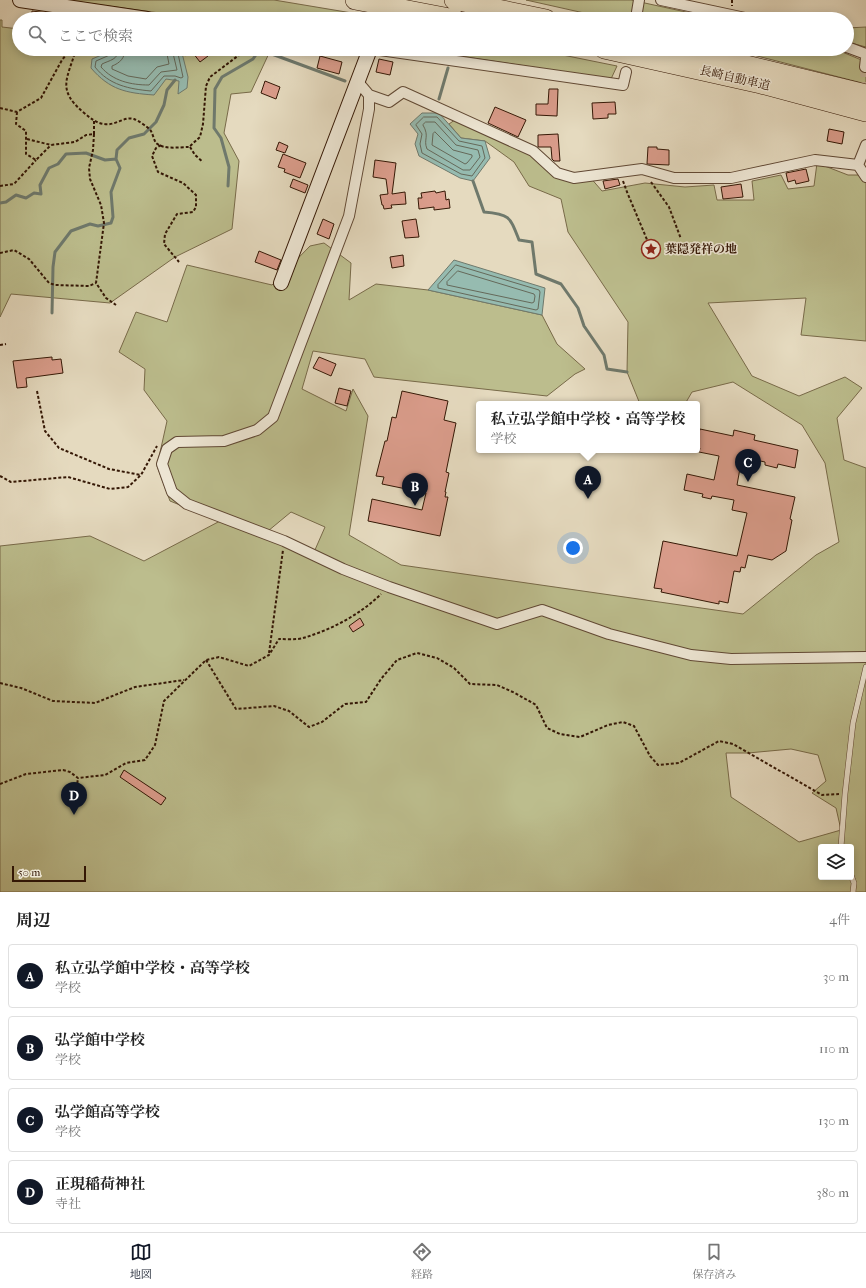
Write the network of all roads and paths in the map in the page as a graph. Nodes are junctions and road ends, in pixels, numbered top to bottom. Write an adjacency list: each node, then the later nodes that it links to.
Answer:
1 (20, 0): 6 (street)
2 (355, 0): 7 (highway)
3 (454, 0): 8 (highway)
4 (639, 0): 9 (street)
5 (661, 0): 10 (street)
6 (100, 12)
7 (418, 12)
8 (512, 12)
9 (637, 12)
10 (717, 12)
11 (854, 49): 12 (street)
12 (866, 54)
13 (65, 56): 25 (path)
14 (75, 56): 27 (path)
15 (237, 56): 33 (path)
16 (369, 56): 21 (street)
17 (421, 56): 20 (street)
18 (635, 56): 26 (highway, 長崎自動車道)
19 (709, 56): 23 (highway, 長崎自動車道)
20 (626, 72)
21 (358, 82): 22 (street); 45 (street)
22 (369, 94): 38 (street); 51 (street)
23 (866, 94)
24 (0, 108): 25 (path)
25 (16, 112): 29 (path)
26 (866, 112)
27 (94, 121): 28 (path); 31 (path)
28 (94, 134): 30 (path); 46 (path)
29 (27, 138): 30 (path); 34 (path)
30 (51, 145): 34 (path)
31 (161, 145): 33 (path); 44 (path)
32 (866, 145): 36 (street)
33 (189, 147): 35 (path)
34 (36, 160): 40 (path)
35 (203, 162)
36 (858, 164): 37 (street); 39 (street)
37 (642, 169): 38 (street); 41 (path)
38 (621, 172): 42 (path)
39 (866, 178)
40 (0, 186)
41 (680, 239)
42 (648, 242)
43 (0, 253): 46 (path)
44 (179, 262)
45 (281, 283)
46 (96, 284): 47 (path)
47 (116, 305)
48 (6, 344): 49 (path)
49 (0, 345)
50 (38, 391): 52 (path)
51 (177, 442): 52 (path); 54 (street)
52 (141, 475): 53 (path)
53 (0, 476)
54 (284, 541): 55 (street); 56 (path)
55 (389, 587): 56 (path); 57 (street)
56 (269, 655): 58 (path)
57 (866, 657)
58 (206, 660): 60 (path); 64 (path)
59 (866, 667): 64 (lane)
60 (185, 680): 61 (path); 62 (path)
61 (0, 683)
62 (78, 778): 63 (path); 65 (path)
63 (0, 784)
64 (845, 794): 66 (lane)
65 (74, 808)
66 (841, 844)
67 (853, 880): 68 (lane)
68 (852, 892)

